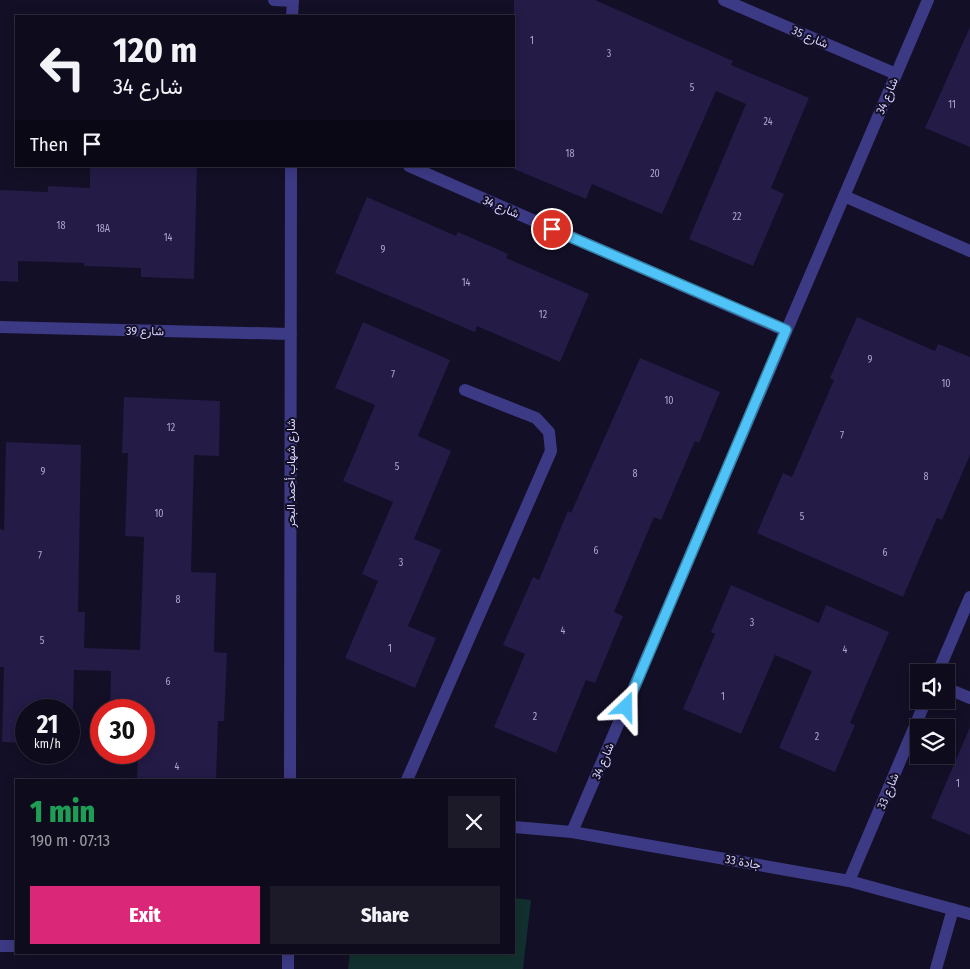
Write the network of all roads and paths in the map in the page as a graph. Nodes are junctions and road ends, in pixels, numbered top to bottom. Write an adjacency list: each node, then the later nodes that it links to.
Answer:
1 (274, 0): 2 (street)
2 (293, 0): 5 (street)
3 (724, 0): 6 (street, شارع 35)
4 (928, 0): 6 (street, شارع 34)
5 (292, 15)
6 (896, 74): 9 (street, شارع 34)
7 (291, 167): 13 (street, شارع شهاب أحمد البحر)
8 (411, 167): 12 (street, شارع 34)
9 (844, 196): 10 (street); 12 (street, شارع 34)
10 (970, 251)
11 (0, 327): 13 (street, شارع 39)
12 (786, 330): 23 (street, شارع 34)
13 (291, 334): 20 (street, شارع شهاب أحمد البحر)
14 (465, 390): 21 (street)
15 (970, 597): 16 (street)
16 (941, 664)
17 (955, 692): 18 (street)
18 (970, 698)
19 (922, 709): 24 (street, شارع 33)
20 (290, 779)
21 (407, 779)
22 (515, 827): 23 (street, جادة 33)
23 (572, 832): 24 (street, جادة 33)
24 (849, 881): 25 (street, جادة 33)
25 (953, 909): 26 (street, جادة 33); 31 (street)
26 (970, 914)
27 (0, 946): 28 (street)
28 (15, 946)
29 (288, 954): 30 (street)
30 (288, 969)
31 (936, 969)

